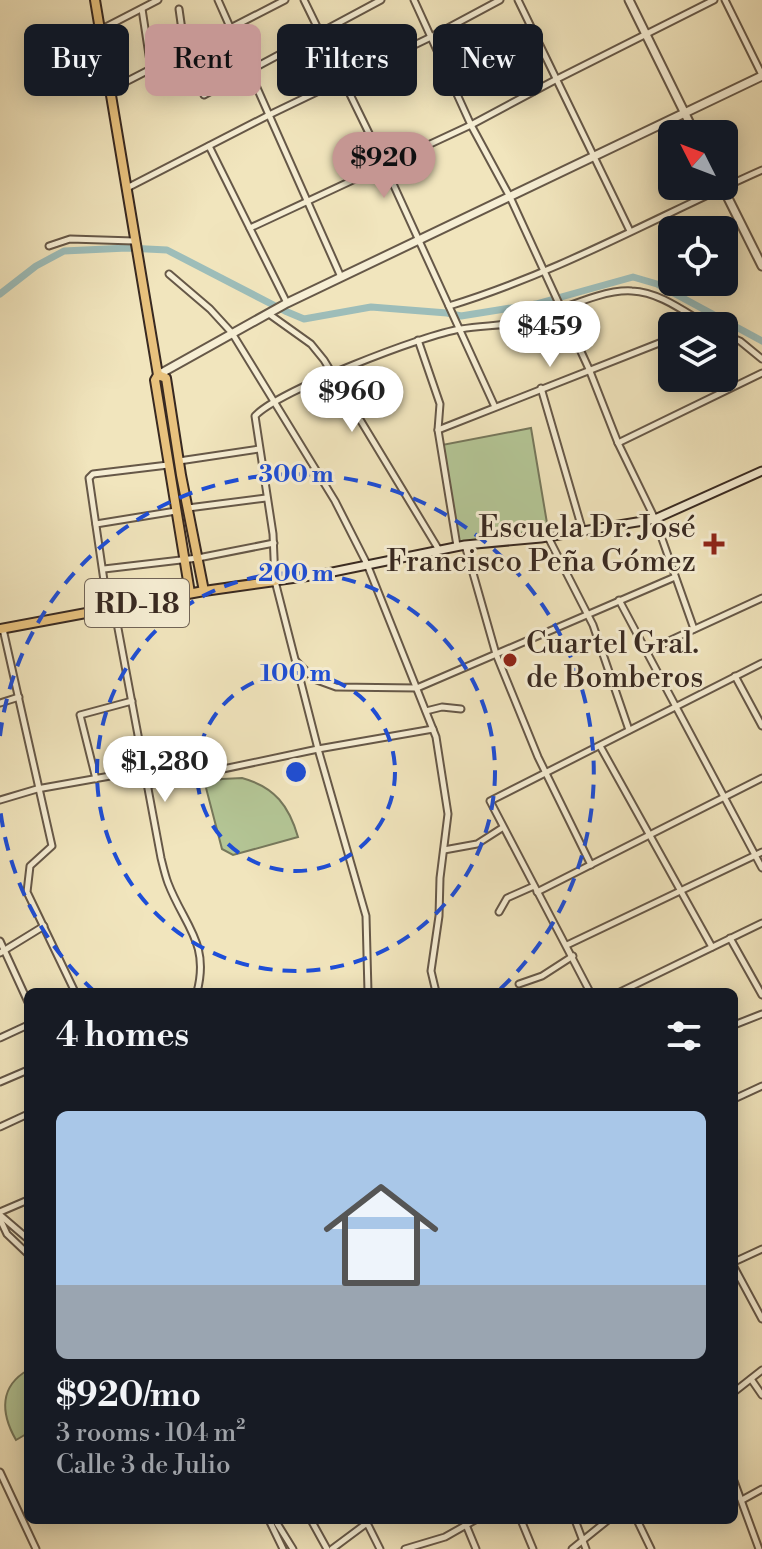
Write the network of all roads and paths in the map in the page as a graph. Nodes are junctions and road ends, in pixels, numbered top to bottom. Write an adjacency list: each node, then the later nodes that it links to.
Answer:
1 (95, 0): 15 (main road, RD-18)
2 (158, 0): 13 (street)
3 (218, 0): 18 (street)
4 (285, 0): 19 (street)
5 (304, 0): 20 (street)
6 (381, 0): 21 (street)
7 (414, 0): 24 (street)
8 (500, 0): 24 (street)
9 (518, 0): 27 (street)
10 (629, 0): 23 (street)
11 (714, 0): 23 (street)
12 (725, 0): 26 (street)
13 (142, 9): 16 (street); 22 (street)
14 (179, 9): 17 (street)
15 (99, 24)
16 (112, 24)
17 (181, 24)
18 (229, 24)
19 (236, 24)
20 (316, 24)
21 (337, 24)
22 (145, 29)
23 (645, 34): 27 (street); 32 (street)
24 (431, 37): 25 (street); 35 (street)
25 (417, 44)
26 (762, 76): 32 (street)
27 (557, 79): 35 (street); 37 (street)
28 (111, 96): 41 (main road, RD-18)
29 (261, 96): 33 (street)
30 (309, 96): 33 (street)
31 (351, 96): 38 (street)
32 (685, 114): 34 (street); 37 (street)
33 (269, 115): 36 (street); 45 (street)
34 (688, 120)
35 (471, 125): 38 (street); 42 (street)
36 (209, 146): 41 (street); 46 (street)
37 (595, 158): 42 (street); 47 (street)
38 (384, 164): 45 (street); 48 (street)
39 (762, 170): 40 (street)
40 (738, 180)
41 (127, 188): 49 (main road, RD-18)
42 (510, 197): 48 (street); 52 (street)
43 (695, 200): 47 (street)
44 (729, 200): 51 (street)
45 (307, 201): 46 (street); 54 (street)
46 (250, 228): 55 (street)
47 (630, 231): 52 (street)
48 (418, 239): 54 (street); 56 (street)
49 (134, 242): 50 (street); 68 (main road, RD-18)
50 (49, 246)
51 (762, 266)
52 (545, 271): 56 (street); 57 (street)
53 (169, 274): 61 (street)
54 (341, 277): 55 (street)
55 (286, 304): 59 (street)
56 (450, 307): 60 (street)
57 (562, 309): 58 (street); 60 (street); 66 (street)
58 (686, 312)
59 (270, 313): 61 (street); 69 (street)
60 (460, 329): 62 (street); 72 (street)
61 (232, 333): 68 (street); 71 (street)
62 (418, 340): 69 (street); 73 (street)
63 (738, 340): 65 (street)
64 (658, 343): 66 (street)
65 (762, 359)
66 (589, 369): 70 (street); 74 (street)
67 (762, 373): 74 (street)
68 (158, 375): 76 (main road, RD-18); 77 (main road, RD-18)
69 (333, 375): 71 (street); 88 (street)
70 (541, 388): 72 (street); 84 (street)
71 (274, 403): 75 (street); 91 (street)
72 (495, 407): 73 (street)
73 (438, 430): 87 (street)
74 (618, 443): 82 (street)
75 (259, 449): 76 (street); 79 (street)
76 (179, 461): 80 (main road, RD-18)
77 (168, 465): 81 (main road, RD-18); 83 (street)
78 (762, 471): 82 (street)
79 (266, 498): 80 (street); 86 (street)
80 (187, 508): 89 (main road, RD-18)
81 (176, 511): 83 (street); 90 (main road, RD-18)
82 (655, 519): 84 (street); 93 (street)
83 (96, 524): 92 (street)
84 (583, 532): 85 (street)
85 (548, 537): 87 (street); 100 (street)
86 (274, 543): 89 (street); 94 (street)
87 (461, 546): 88 (street); 104 (street)
88 (439, 550): 91 (street)
89 (198, 558): 90 (street); 95 (main road, RD-18)
90 (185, 560): 92 (street); 96 (main road, RD-18)
91 (367, 564): 94 (street); 108 (street)
92 (104, 569): 99 (street)
93 (675, 577): 98 (street); 102 (street)
94 (275, 581): 95 (main road, RD-18); 105 (street)
95 (204, 591): 96 (main road, RD-18)
96 (190, 593): 99 (main road, RD-18)
97 (762, 598): 102 (street)
98 (619, 600): 100 (street); 103 (street)
99 (111, 608): 101 (main road, RD-18); 110 (street)
100 (587, 613): 104 (street); 117 (street)
101 (2, 629): 109 (street)
102 (694, 629): 103 (street)
103 (647, 651): 112 (street)
104 (496, 654): 108 (street); 121 (street)
105 (295, 661): 108 (street); 119 (street)
106 (762, 663): 107 (street)
107 (735, 676): 112 (street); 115 (street)
108 (417, 688): 114 (street)
109 (19, 697): 111 (street); 125 (street)
110 (132, 701): 120 (street); 123 (street)
111 (0, 703)
112 (676, 705): 117 (street); 126 (street)
113 (461, 709): 114 (street)
114 (426, 711): 116 (street)
115 (762, 726)
116 (433, 729): 119 (street); 130 (street)
117 (629, 730): 118 (street)
118 (600, 746): 121 (street); 129 (street)
119 (318, 749): 124 (street); 149 (street)
120 (144, 770): 123 (street); 124 (street)
121 (546, 773): 128 (street); 133 (street)
122 (762, 778): 126 (street)
123 (96, 779): 125 (street)
124 (147, 786): 148 (street)
125 (37, 789): 127 (street); 139 (street)
126 (725, 797): 129 (street); 132 (street)
127 (0, 800)
128 (502, 828): 130 (street); 135 (street)
129 (649, 837): 133 (street); 136 (street)
130 (444, 850): 150 (street)
131 (762, 852): 132 (street)
132 (755, 855): 134 (street); 136 (street)
133 (591, 865): 135 (street)
134 (762, 868)
135 (536, 889): 137 (street); 142 (street)
136 (680, 890): 142 (street); 143 (street)
137 (499, 912)
138 (762, 923): 140 (street)
139 (44, 926): 144 (street); 147 (street)
140 (730, 938): 143 (street); 154 (street)
141 (0, 941): 144 (street)
142 (567, 945): 145 (street)
143 (712, 947): 152 (street)
144 (2, 952): 153 (street)
145 (573, 956): 146 (street); 151 (street)
146 (519, 984)
147 (73, 988)
148 (198, 988)
149 (368, 988)
150 (435, 988)
151 (588, 988)
152 (628, 988)
153 (24, 994)
154 (762, 995)
155 (762, 1014): 156 (street)
156 (738, 1023)
157 (24, 1027): 158 (street)
158 (0, 1038)
159 (24, 1072): 160 (street)
160 (0, 1082)
161 (762, 1086): 162 (street)
162 (738, 1097)
163 (24, 1116): 164 (street)
164 (0, 1127)
165 (24, 1202): 166 (street)
166 (0, 1216): 167 (street); 169 (street)
167 (24, 1236)
168 (762, 1249): 170 (street)
169 (24, 1250)
170 (738, 1262)
171 (738, 1272): 172 (street)
172 (762, 1319)
173 (762, 1370): 174 (street)
174 (751, 1379): 175 (street); 176 (street)
175 (738, 1389)
176 (762, 1395)
177 (0, 1472): 181 (street)
178 (762, 1489): 180 (street)
179 (738, 1490): 180 (street)
180 (742, 1500): 206 (street)
181 (24, 1523)
182 (24, 1524): 195 (street)
183 (271, 1524): 196 (street)
184 (277, 1524): 197 (street)
185 (314, 1524): 198 (street)
186 (362, 1524): 198 (street)
187 (368, 1524): 199 (street)
188 (462, 1524): 200 (street)
189 (466, 1524): 201 (street)
190 (523, 1524): 202 (street)
191 (576, 1524): 194 (street)
192 (603, 1524): 194 (street)
193 (639, 1524): 205 (street)
194 (582, 1540): 203 (street); 204 (street)
195 (36, 1549)
196 (283, 1549)
197 (293, 1549)
198 (330, 1549)
199 (380, 1549)
200 (405, 1549)
201 (476, 1549)
202 (533, 1549)
203 (572, 1549)
204 (586, 1549)
205 (651, 1549)
206 (759, 1549)

